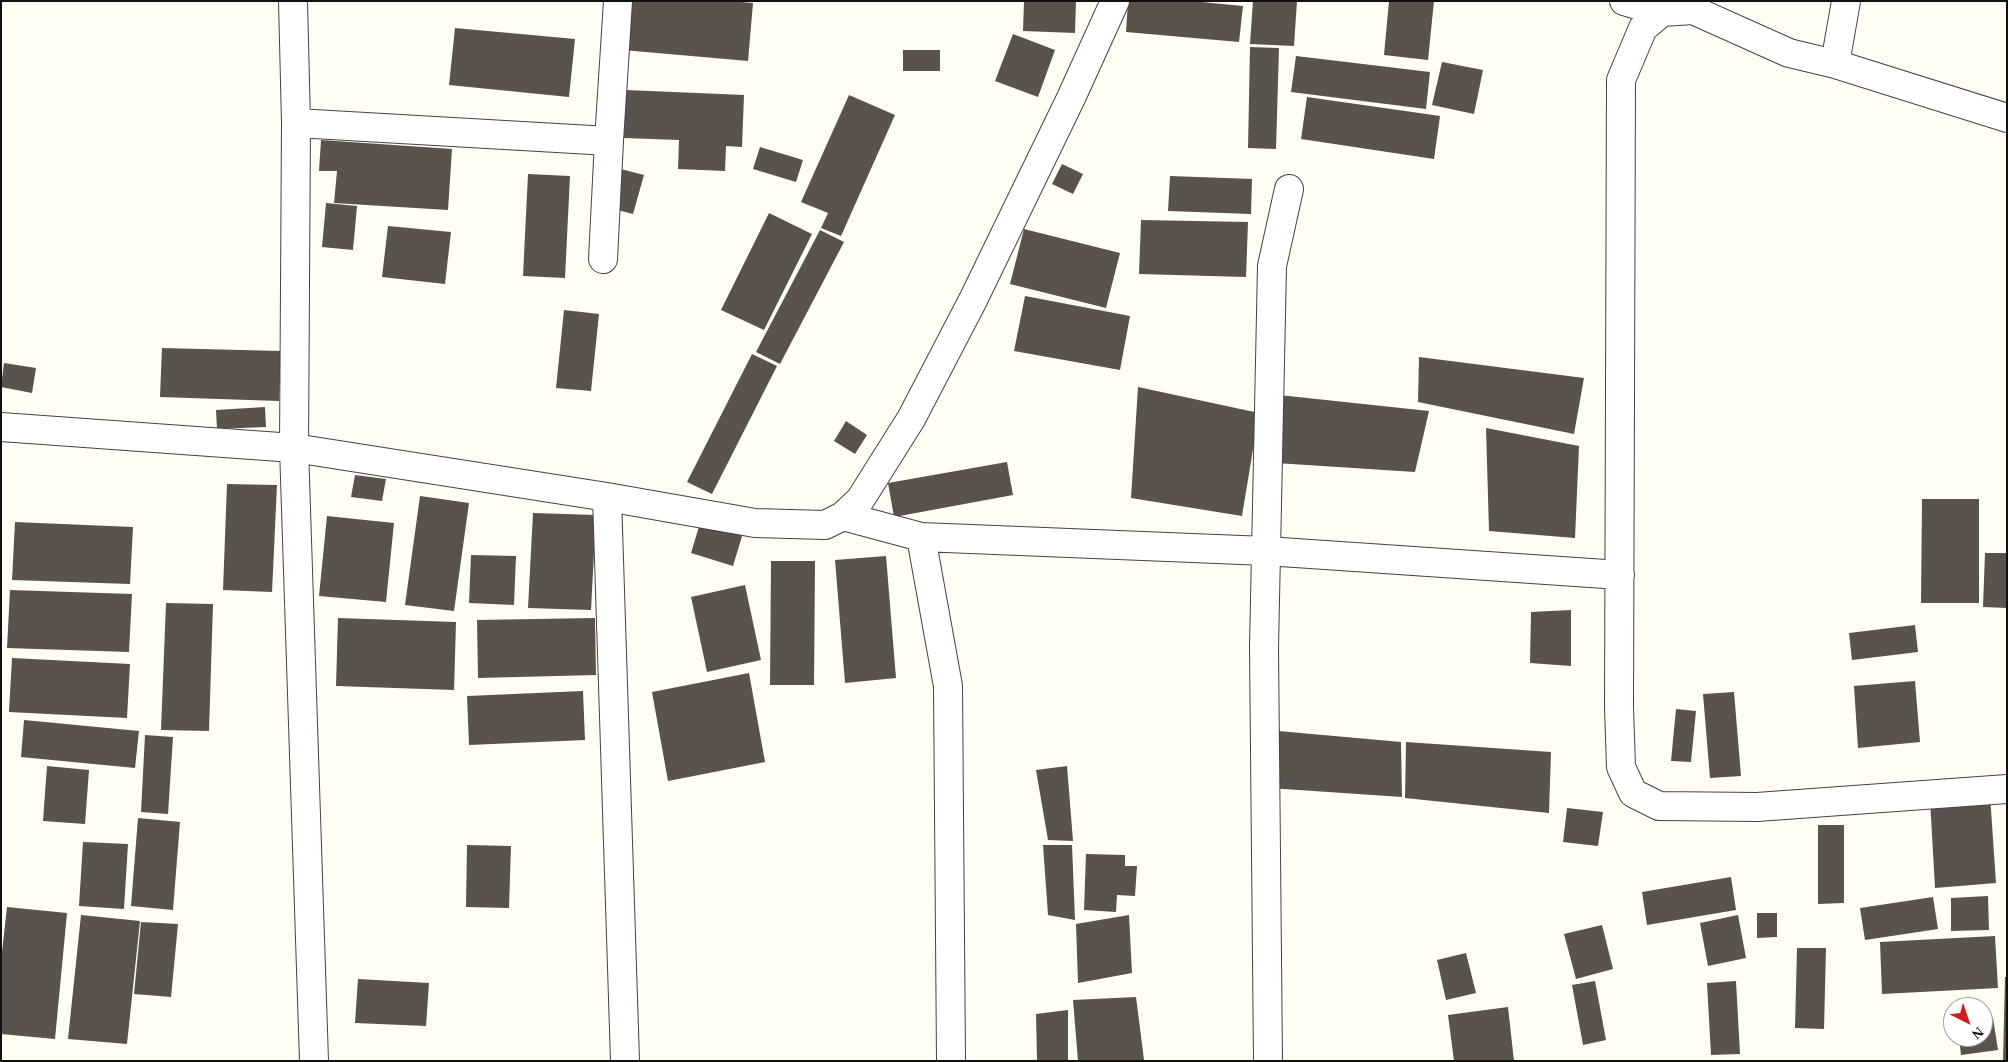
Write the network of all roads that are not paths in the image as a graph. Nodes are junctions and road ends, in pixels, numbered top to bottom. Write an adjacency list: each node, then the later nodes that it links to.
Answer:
1 (293, 1): 9 (street)
2 (618, 1): 10 (street)
3 (1115, 1): 16 (street)
4 (1624, 1): 6 (street)
5 (1846, 1): 7 (street)
6 (1662, 12): 7 (street); 19 (street)
7 (1836, 64): 8 (street)
8 (2007, 118)
9 (296, 124): 10 (street); 14 (street)
10 (608, 141): 12 (street)
11 (1289, 189): 18 (street)
12 (603, 259)
13 (1, 426): 14 (street)
14 (294, 448): 15 (street); 21 (street)
15 (608, 497): 16 (street); 22 (street)
16 (843, 516): 17 (street)
17 (921, 537): 18 (street); 23 (street)
18 (1266, 552): 19 (street); 24 (street)
19 (1620, 575): 20 (street)
20 (2007, 789)
21 (314, 1061)
22 (625, 1061)
23 (951, 1061)
24 (1268, 1061)

